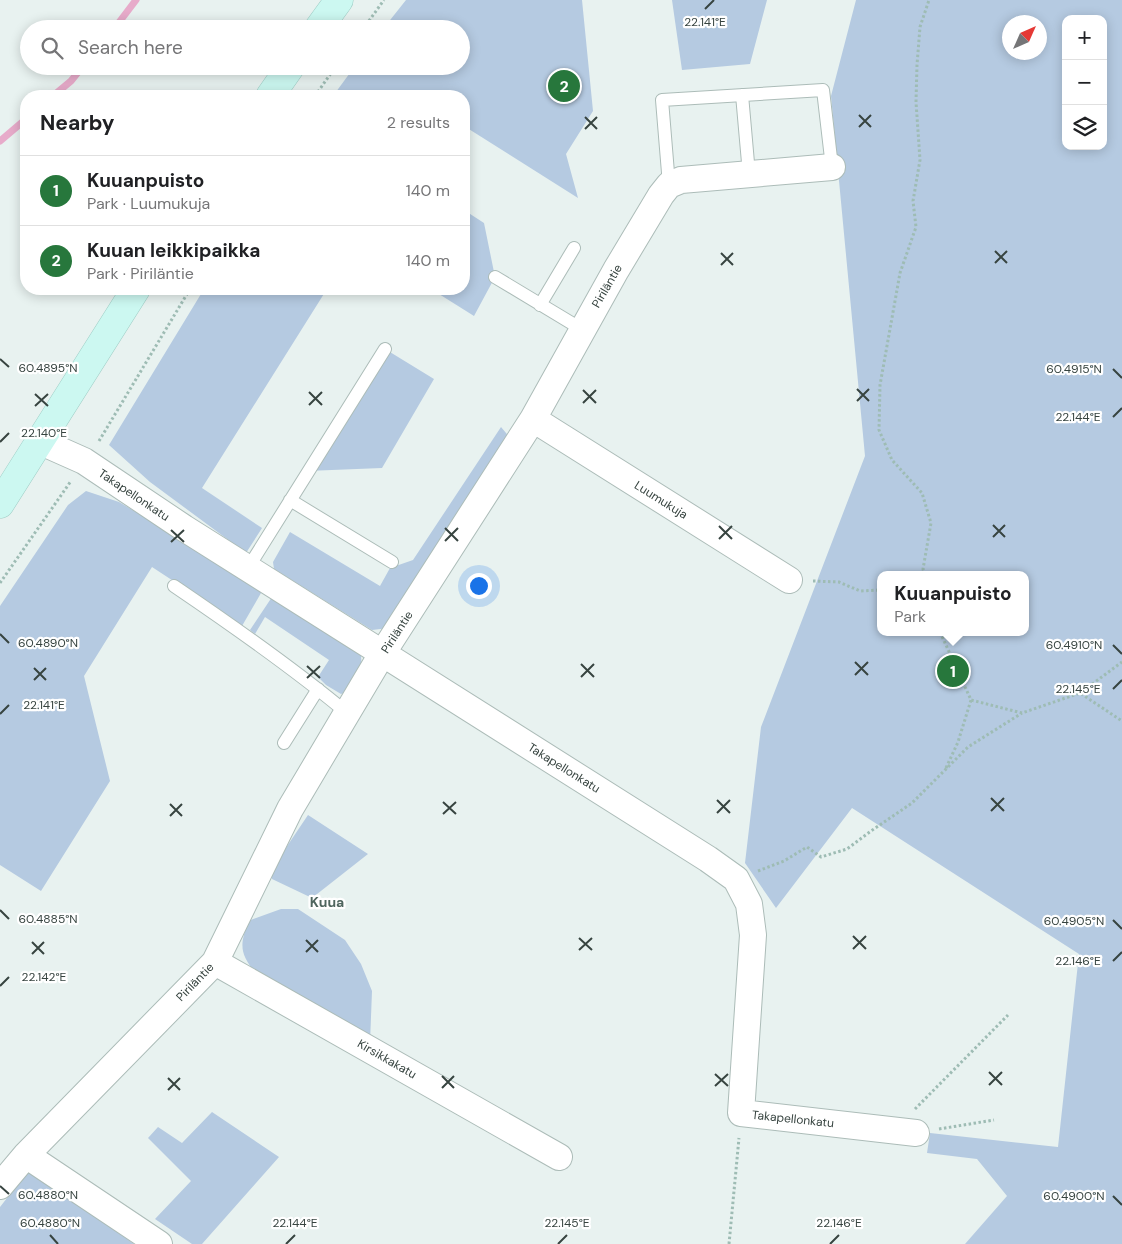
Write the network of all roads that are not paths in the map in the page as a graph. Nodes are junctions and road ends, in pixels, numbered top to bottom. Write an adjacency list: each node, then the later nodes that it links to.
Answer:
1 (339, 0): 2 (main road)
2 (325, 20)
3 (285, 75): 4 (main road)
4 (274, 90)
5 (742, 95): 6 (lane); 7 (lane); 8 (lane)
6 (832, 167): 7 (street)
7 (748, 174): 8 (street)
8 (669, 186): 13 (street, Piriläntie)
9 (574, 248): 12 (lane)
10 (495, 277): 12 (lane)
11 (132, 295): 16 (main road)
12 (540, 305): 13 (lane)
13 (583, 330): 15 (street, Piriläntie)
14 (385, 349): 17 (lane)
15 (533, 419): 21 (street, Luumukuja); 23 (street, Piriläntie)
16 (39, 442): 18 (main road); 20 (street, Takapellonkatu)
17 (290, 500): 19 (lane); 20 (lane)
18 (0, 504)
19 (392, 562)
20 (248, 568): 23 (street, Takapellonkatu)
21 (788, 580)
22 (174, 586): 24 (lane)
23 (382, 654): 25 (street, Piriläntie); 28 (street, Takapellonkatu)
24 (318, 688): 25 (lane); 26 (lane)
25 (347, 713): 27 (street, Piriläntie)
26 (284, 743)
27 (215, 962): 29 (street, Piriläntie); 30 (street, Kirsikkakatu)
28 (905, 1132)
29 (26, 1155): 31 (street, Piriläntie); 32 (street)
30 (560, 1157)
31 (0, 1186)
32 (159, 1244)

